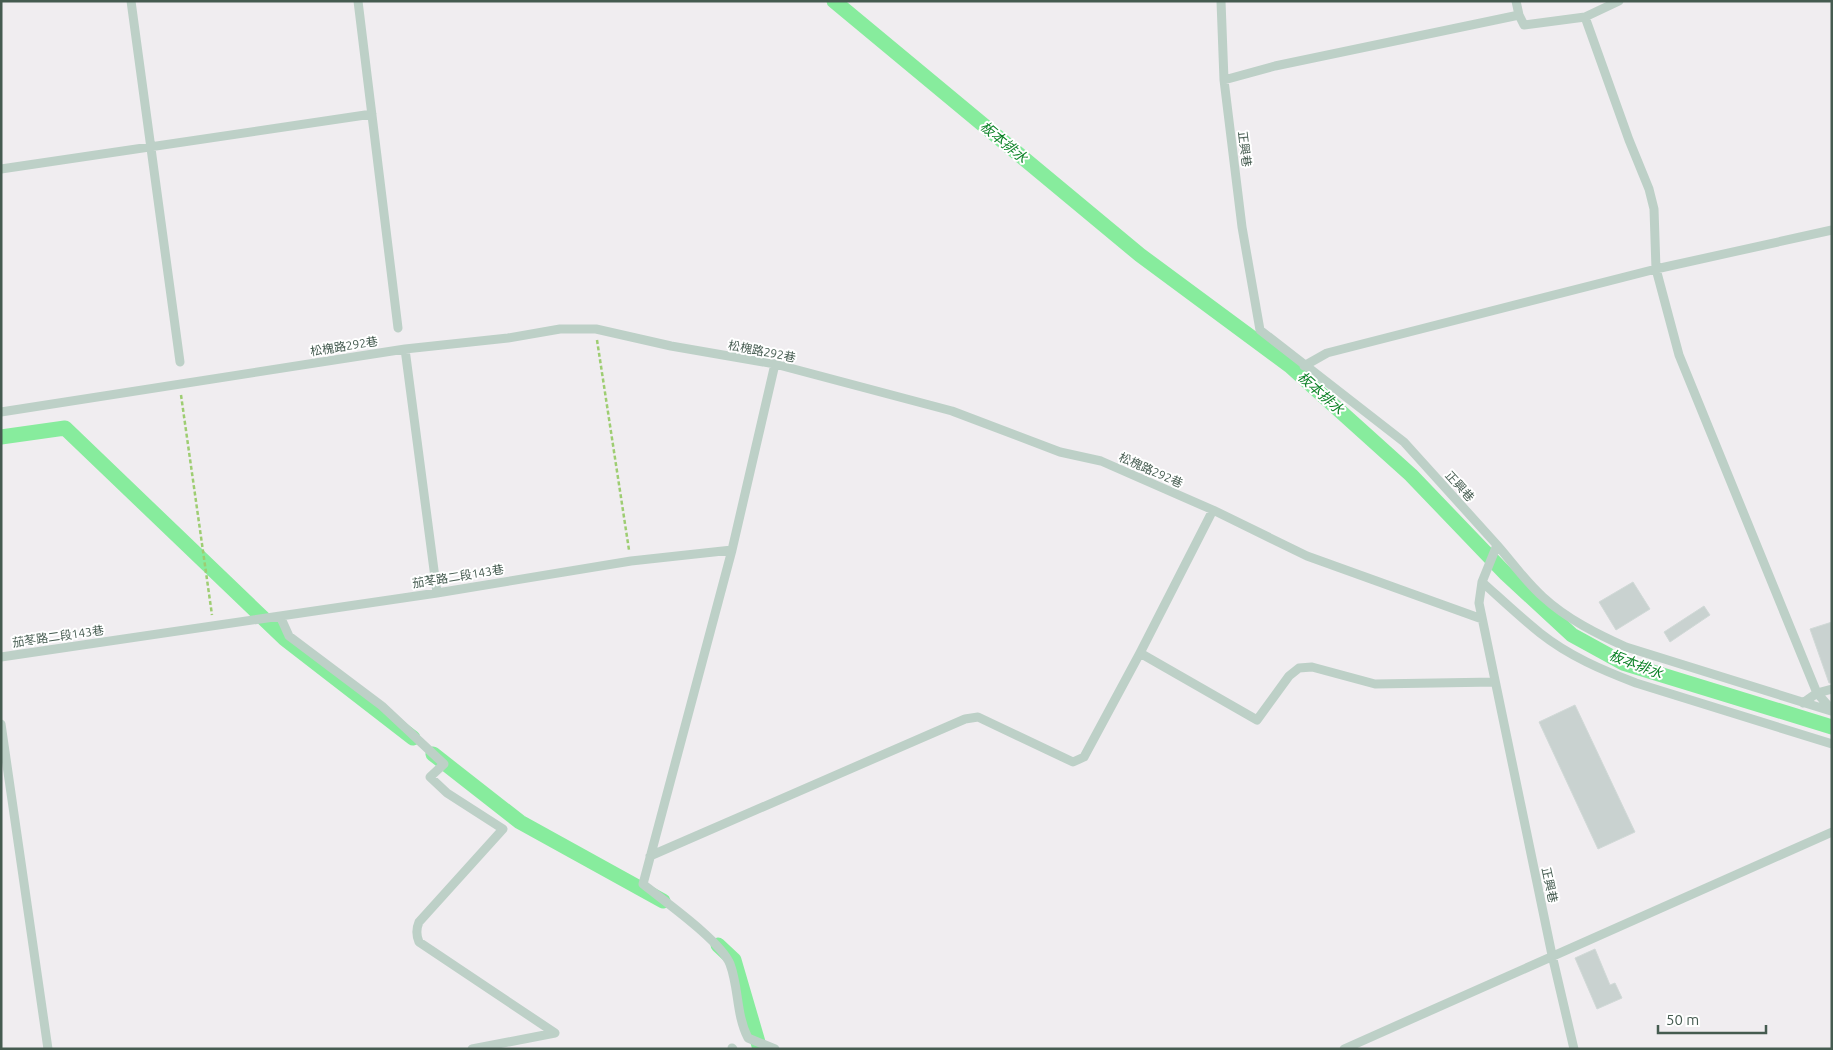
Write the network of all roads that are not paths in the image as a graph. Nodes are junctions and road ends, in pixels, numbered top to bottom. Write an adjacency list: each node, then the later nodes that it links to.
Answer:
1 (131, 1): 10 (lane)
2 (358, 1): 9 (lane)
3 (1221, 1): 8 (lane, 正興巷)
4 (1516, 1): 6 (lane)
5 (1619, 1): 7 (lane)
6 (1519, 16): 7 (lane); 8 (lane)
7 (1585, 17): 13 (lane)
8 (1224, 80): 18 (lane, 正興巷)
9 (372, 114): 10 (lane); 14 (lane)
10 (151, 147): 11 (lane); 16 (lane)
11 (1, 169)
12 (1832, 230): 13 (lane)
13 (1656, 269): 18 (lane); 31 (lane)
14 (398, 328)
15 (405, 349): 17 (lane, 松槐路292巷); 19 (lane, 松槐路292巷); 24 (lane)
16 (180, 362)
17 (775, 364): 20 (lane, 松槐路292巷); 22 (lane)
18 (1304, 366): 21 (lane, 正興巷)
19 (1, 412)
20 (1213, 510): 26 (lane, 松槐路292巷); 27 (lane)
21 (1495, 549): 23 (lane, 正興巷); 32 (lane)
22 (732, 550): 24 (lane, 茄苳路二段143巷); 37 (lane)
23 (1484, 578): 26 (lane, 正興巷); 35 (lane)
24 (437, 592): 25 (lane, 茄苳路二段143巷)
25 (280, 616): 28 (lane, 茄苳路二段143巷); 40 (lane)
26 (1482, 618): 29 (lane, 正興巷)
27 (1140, 653): 29 (lane); 37 (lane)
28 (1, 657)
29 (1495, 682): 38 (lane, 正興巷)
30 (1832, 689): 31 (lane)
31 (1817, 693): 32 (lane); 33 (lane)
32 (1803, 703): 33 (lane)
33 (1832, 711)
34 (1, 724): 39 (lane)
35 (1832, 744)
36 (1832, 832): 38 (lane)
37 (650, 856): 41 (lane)
38 (1552, 955): 42 (lane); 43 (lane, 正興巷)
39 (48, 1049)
40 (472, 1049)
41 (775, 1049)
42 (1344, 1049)
43 (1574, 1049)

